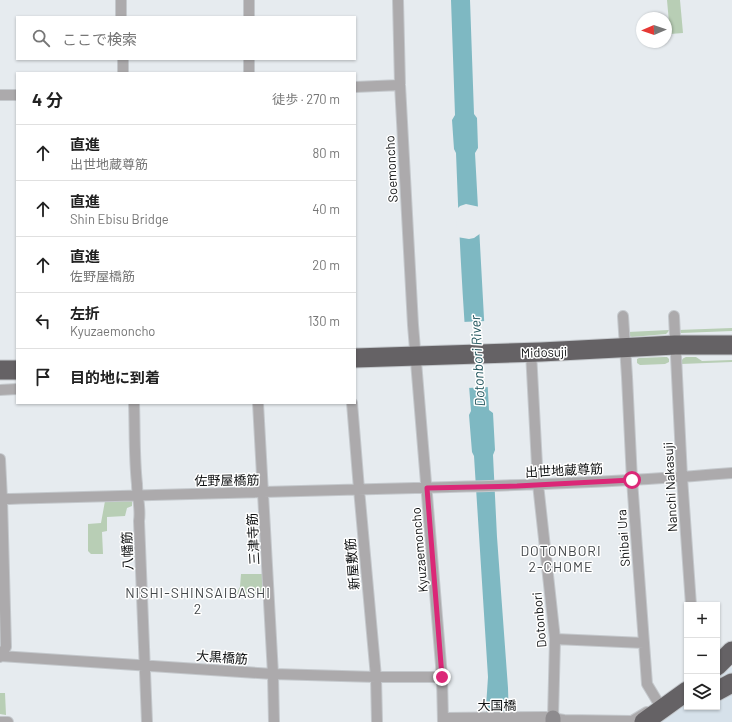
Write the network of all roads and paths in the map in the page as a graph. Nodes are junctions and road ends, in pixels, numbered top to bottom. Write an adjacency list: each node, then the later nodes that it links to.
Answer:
1 (121, 0): 4 (street)
2 (249, 0): 5 (street)
3 (398, 0): 10 (street, Soemoncho)
4 (121, 16)
5 (249, 16)
6 (123, 60): 8 (street)
7 (249, 60): 9 (street)
8 (123, 72)
9 (250, 72)
10 (400, 85): 11 (street); 20 (street, Soemoncho)
11 (356, 86)
12 (0, 95): 13 (street)
13 (16, 95)
14 (623, 316): 18 (street, Shibai Ura)
15 (674, 316): 16 (street, Nanchi Nakasuji)
16 (675, 345): 17 (highway, Midosuji); 18 (highway, Midosuji); 31 (street, Nanchi Nakasuji)
17 (732, 345)
18 (625, 348): 19 (highway, Midosuji); 32 (street, Shibai Ura)
19 (531, 352): 20 (highway, Midosuji); 33 (street, Dotonbori)
20 (415, 356): 21 (highway, Midosuji); 35 (street, Kyuzaemoncho)
21 (356, 358)
22 (0, 370): 23 (highway)
23 (16, 370)
24 (16, 389): 25 (street)
25 (0, 390)
26 (134, 404): 38 (street, 八幡筋)
27 (258, 404): 37 (street, 三津寺筋)
28 (352, 404): 36 (street, 新屋敷筋)
29 (0, 459): 39 (street)
30 (732, 473): 31 (street, 出世地蔵尊筋)
31 (682, 477): 32 (street, 出世地蔵尊筋); 40 (street, Nanchi Nakasuji)
32 (632, 480): 33 (street, 出世地蔵尊筋); 42 (street, Shibai Ura)
33 (538, 484): 34 (street, 出世地蔵尊筋); 41 (street, Dotonbori)
34 (455, 487): 35 (street, 佐野屋橋筋)
35 (427, 488): 36 (street, 佐野屋橋筋); 51 (street, Kyuzaemoncho)
36 (359, 489): 37 (street, 佐野屋橋筋); 50 (street, 新屋敷筋)
37 (264, 492): 38 (street, 佐野屋橋筋); 49 (street, 三津寺筋)
38 (138, 495): 39 (street, 佐野屋橋筋); 48 (street, 八幡筋)
39 (1, 498): 44 (street)
40 (691, 602)
41 (555, 639): 42 (street); 59 (street, Dotonbori)
42 (644, 643): 57 (street, Shibai Ura)
43 (732, 651): 46 (highway)
44 (0, 656): 48 (street, 大黒橋筋)
45 (732, 656): 47 (street)
46 (720, 663)
47 (720, 664)
48 (145, 666): 49 (street, 大黒橋筋); 62 (street, 八幡筋)
49 (273, 674): 50 (street, 大黒橋筋); 63 (street, 三津寺筋)
50 (376, 677): 51 (street, 大黒橋筋); 64 (street, 新屋敷筋)
51 (442, 677): 58 (street, Kyuzaemoncho)
52 (732, 683): 53 (highway)
53 (720, 689)
54 (684, 690): 57 (street)
55 (684, 693): 65 (highway)
56 (684, 708): 57 (highway)
57 (660, 713): 65 (street)
58 (444, 720): 59 (street, 大国橋)
59 (553, 720): 65 (street, 大国橋)
60 (0, 722): 61 (street)
61 (8, 722)
62 (146, 722)
63 (274, 722)
64 (377, 722)
65 (635, 722)

